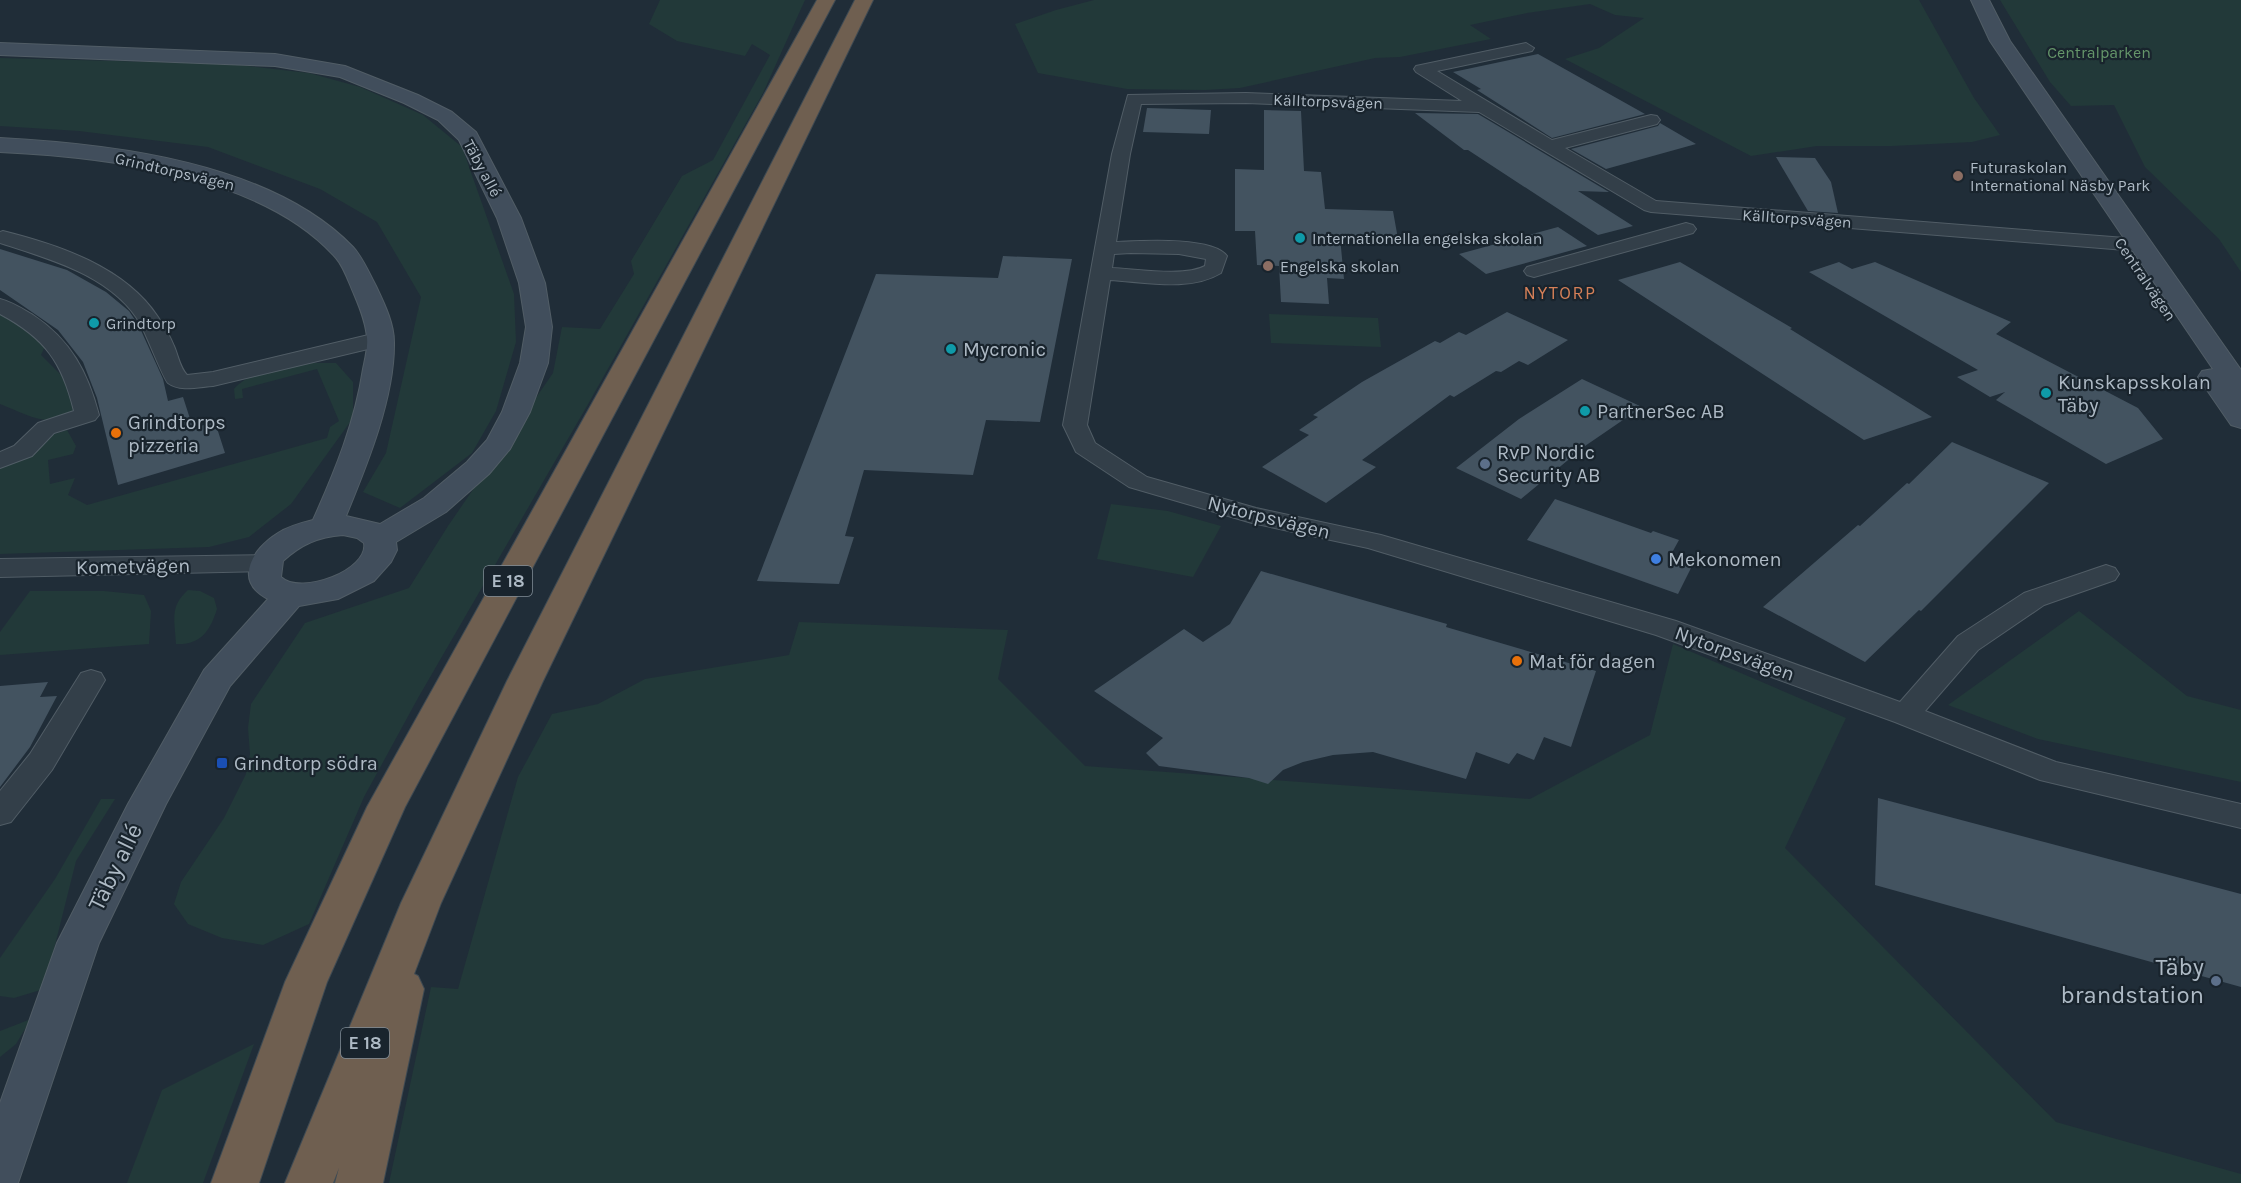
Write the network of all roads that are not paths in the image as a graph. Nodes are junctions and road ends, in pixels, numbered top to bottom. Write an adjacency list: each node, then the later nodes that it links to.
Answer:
1 (826, 0): 35 (highway, E 18)
2 (864, 0): 32 (highway, E 18)
3 (1980, 0): 13 (street, Centralvägen)
4 (1526, 48): 7 (street, Källtorpsvägen)
5 (0, 49): 23 (street, Täby allé)
6 (1246, 98): 7 (street, Källtorpsvägen); 14 (street, Nytorpsvägen)
7 (1483, 106): 10 (street, Källtorpsvägen)
8 (1651, 120): 10 (street)
9 (0, 145): 18 (street, Grindtorpsvägen)
10 (1550, 146): 13 (street, Källtorpsvägen)
11 (1686, 229): 15 (street)
12 (3, 237): 18 (street)
13 (2129, 244): 19 (street, Centralvägen); 20 (street, Centralvägen)
14 (1105, 248): 16 (street, Nytorpsvägen); 16 (street)
15 (1534, 271)
16 (1101, 273): 29 (street, Nytorpsvägen)
17 (0, 306): 21 (street)
18 (381, 339): 22 (street, Grindtorpsvägen)
19 (2241, 390)
20 (2241, 419)
21 (0, 461)
22 (326, 527): 23 (street); 24 (street)
23 (379, 538): 27 (street)
24 (266, 562): 25 (street, Kometvägen); 27 (street)
25 (0, 568)
26 (2106, 574): 29 (street)
27 (290, 595): 33 (street, Täby allé)
28 (91, 680): 30 (street)
29 (1905, 715): 31 (street, Nytorpsvägen)
30 (0, 813)
31 (2241, 816)
32 (421, 903): 36 (highway, E 18); 37 (highway)
33 (10, 1109): 34 (street, Täby allé)
34 (0, 1170)
35 (235, 1183)
36 (309, 1183)
37 (359, 1183)

